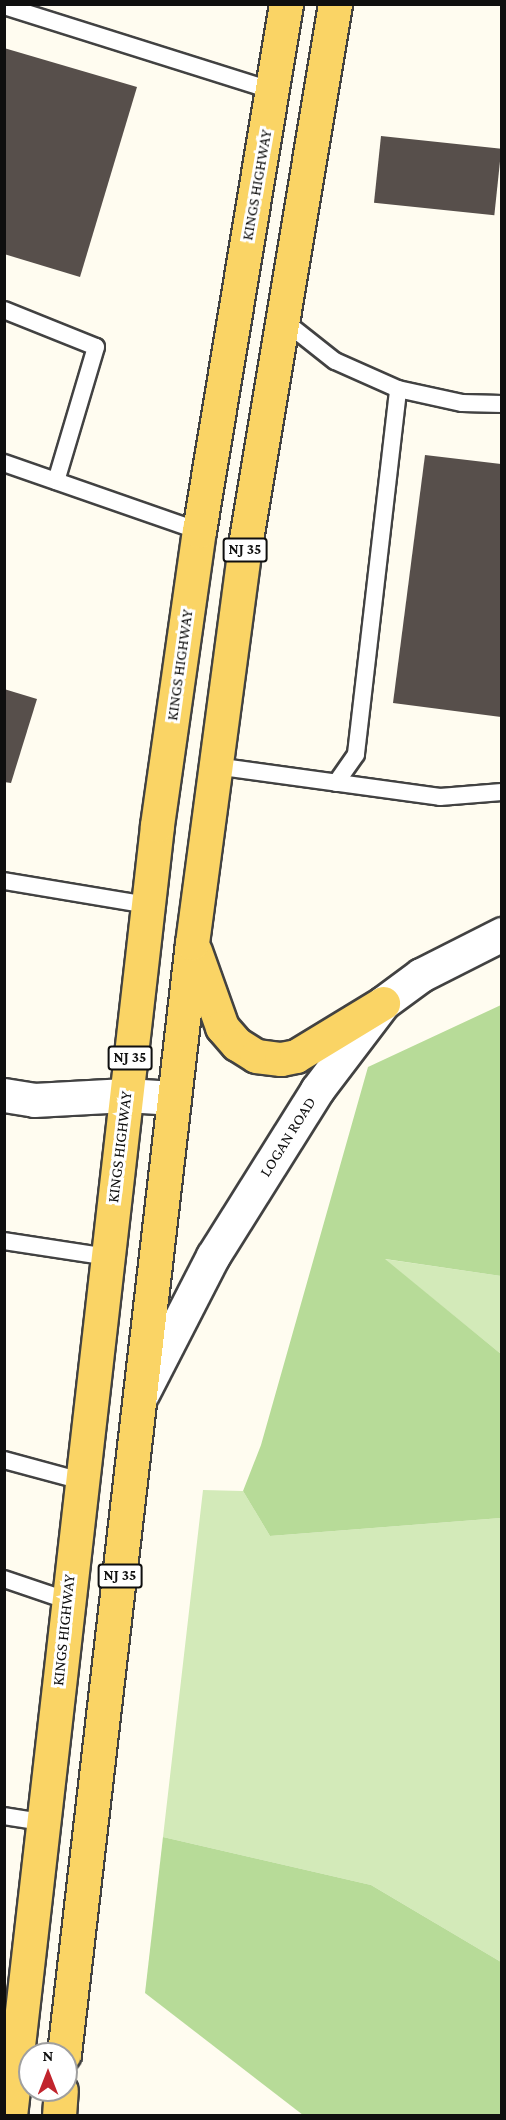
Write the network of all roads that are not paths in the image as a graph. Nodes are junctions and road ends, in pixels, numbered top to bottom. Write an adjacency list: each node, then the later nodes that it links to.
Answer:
1 (286, 4): 4 (main road, KINGS HIGHWAY / NJ 35)
2 (335, 4): 6 (main road, NJ 35)
3 (4, 6): 4 (lane)
4 (273, 91): 11 (main road, KINGS HIGHWAY / NJ 35)
5 (4, 310): 10 (lane)
6 (283, 320): 7 (lane); 12 (main road, NJ 35)
7 (398, 389): 8 (lane); 13 (lane)
8 (501, 404)
9 (4, 463): 10 (lane)
10 (56, 481): 11 (lane)
11 (199, 531): 16 (main road, KINGS HIGHWAY / NJ 35)
12 (215, 766): 13 (lane); 18 (main road, NJ 35)
13 (336, 783): 14 (lane)
14 (501, 792)
15 (4, 881): 16 (lane)
16 (148, 905): 21 (main road, KINGS HIGHWAY / NJ 35)
17 (501, 934): 19 (street, LOGAN ROAD)
18 (192, 943): 19 (main road); 22 (main road, NJ 35)
19 (383, 1003): 25 (street, LOGAN ROAD)
20 (4, 1095): 21 (street)
21 (126, 1095): 22 (street); 24 (main road, KINGS HIGHWAY / NJ 35)
22 (174, 1098): 25 (main road, NJ 35)
23 (4, 1241): 24 (lane)
24 (108, 1257): 27 (main road, KINGS HIGHWAY / NJ 35)
25 (140, 1399): 32 (main road, NJ 35)
26 (4, 1460): 27 (lane)
27 (82, 1481): 29 (main road, KINGS HIGHWAY / NJ 35)
28 (4, 1579): 29 (lane)
29 (66, 1600): 31 (main road, KINGS HIGHWAY / NJ 35)
30 (4, 1816): 31 (lane)
31 (43, 1822): 33 (main road, KINGS HIGHWAY / NJ 35)
32 (65, 2042)
33 (11, 2043): 34 (main road, KINGS HIGHWAY / NJ 35)
34 (10, 2115)

